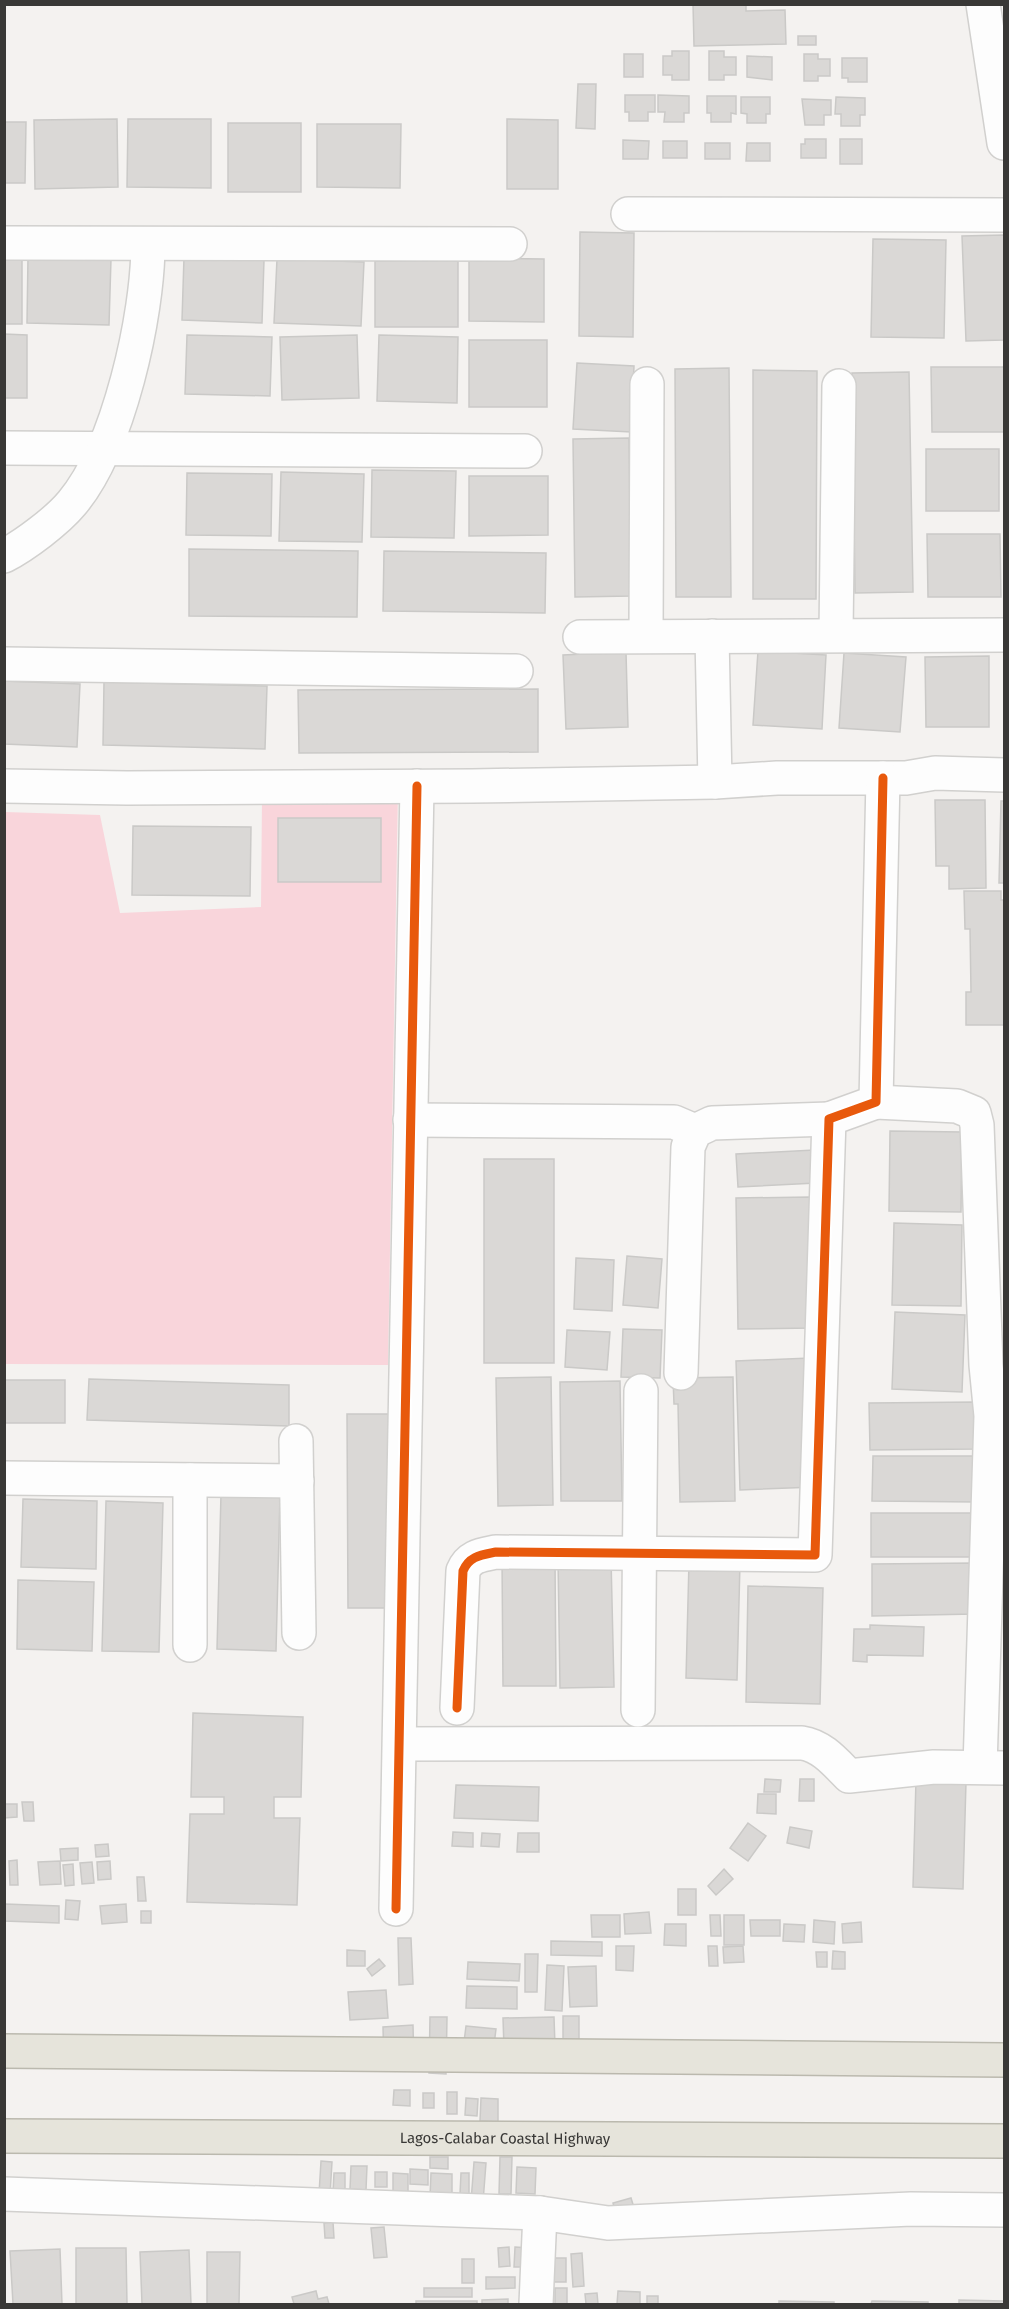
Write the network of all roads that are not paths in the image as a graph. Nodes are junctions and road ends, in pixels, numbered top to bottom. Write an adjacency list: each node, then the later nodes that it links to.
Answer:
1 (983, 4): 2 (street)
2 (1005, 143)
3 (628, 214): 4 (street)
4 (1005, 215)
5 (4, 243): 6 (street)
6 (148, 244): 7 (street); 11 (street)
7 (510, 244)
8 (647, 384): 15 (street)
9 (839, 386): 17 (street)
10 (4, 448): 11 (street)
11 (102, 449): 12 (street); 13 (street)
12 (525, 452)
13 (4, 556)
14 (1005, 635): 17 (street)
15 (646, 636): 16 (street); 18 (street)
16 (712, 636): 17 (street); 23 (street)
17 (836, 636)
18 (580, 637)
19 (4, 664): 20 (street)
20 (516, 671)
21 (1005, 775): 22 (street)
22 (883, 778): 23 (street); 26 (street)
23 (715, 782): 25 (street)
24 (4, 786): 25 (street)
25 (417, 786): 28 (street)
26 (876, 1102): 27 (street); 42 (street)
27 (829, 1119): 29 (street); 36 (street)
28 (411, 1120): 29 (street); 41 (street)
29 (694, 1131): 30 (street)
30 (681, 1373)
31 (641, 1391): 36 (street)
32 (296, 1441): 35 (street)
33 (4, 1478): 34 (street)
34 (190, 1480): 35 (street); 38 (street)
35 (297, 1481): 37 (street)
36 (639, 1552): 39 (street); 40 (street)
37 (298, 1633)
38 (190, 1645)
39 (456, 1708)
40 (638, 1710)
41 (400, 1744): 42 (street); 43 (street)
42 (992, 1767)
43 (396, 1909)
44 (4, 2050): 45 (highway)
45 (1005, 2060)
46 (4, 2136): 47 (highway, Lagos-Calabar Coastal Highway)
47 (1005, 2141)
48 (4, 2194): 50 (street)
49 (1005, 2210): 50 (street)
50 (540, 2213): 51 (street)
51 (536, 2304)

